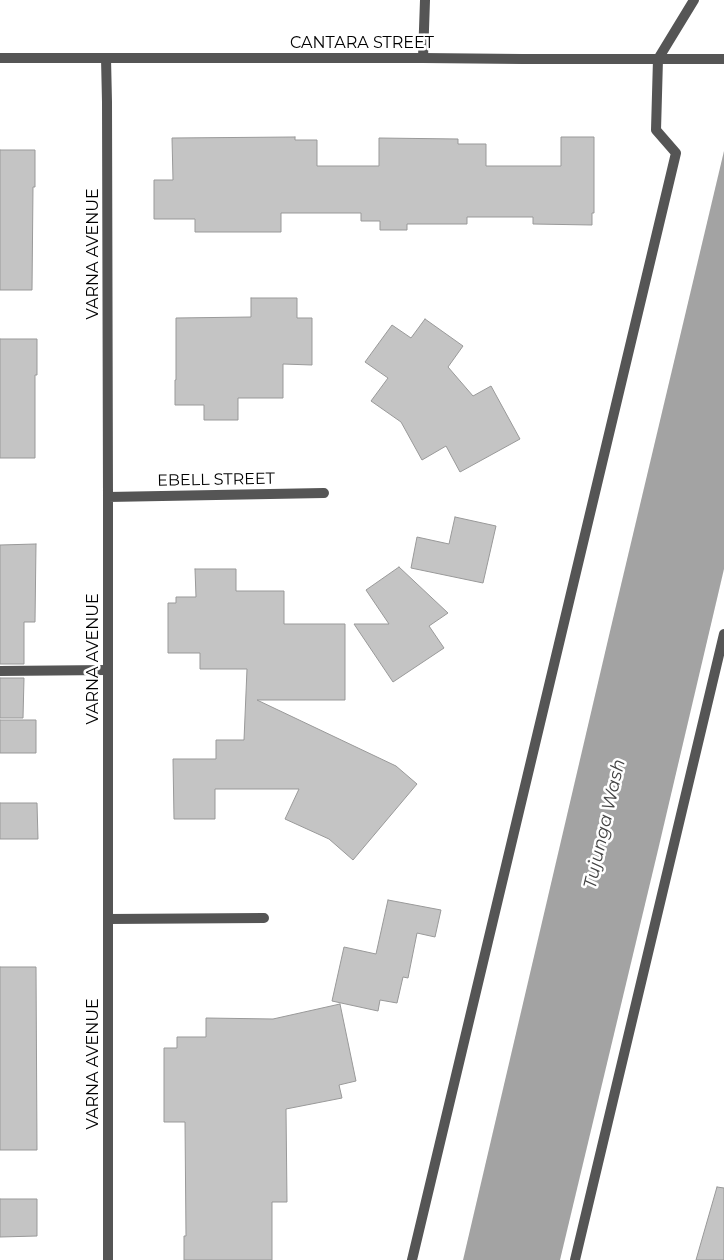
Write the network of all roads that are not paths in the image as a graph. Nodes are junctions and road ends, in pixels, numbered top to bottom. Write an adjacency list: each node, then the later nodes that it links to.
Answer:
1 (425, 0): 5 (street)
2 (694, 0): 7 (street)
3 (0, 58): 4 (street, CANTARA STREET)
4 (106, 58): 5 (street, CANTARA STREET); 9 (street, VARNA AVENUE)
5 (423, 58): 7 (street, CANTARA STREET)
6 (724, 59): 7 (street, CANTARA STREET)
7 (658, 60): 16 (street)
8 (324, 493): 9 (street, EBELL STREET)
9 (108, 497): 11 (street, VARNA AVENUE)
10 (724, 634): 17 (street)
11 (108, 670): 12 (street); 14 (street, VARNA AVENUE)
12 (0, 671)
13 (264, 918): 14 (street)
14 (108, 919): 15 (street, VARNA AVENUE)
15 (108, 1260)
16 (412, 1260)
17 (576, 1260)

